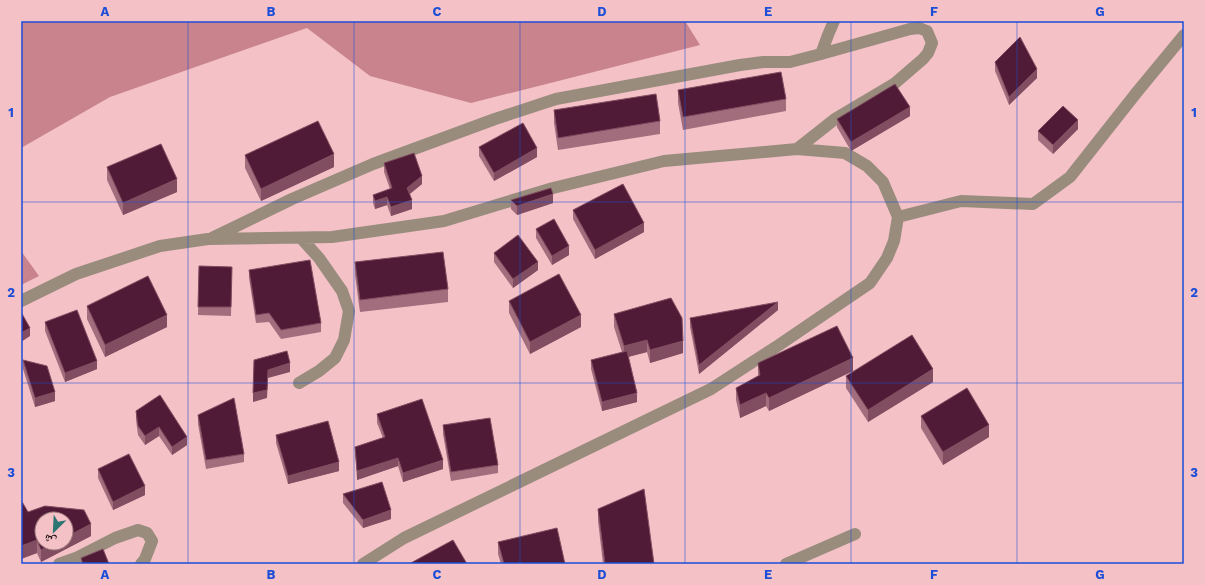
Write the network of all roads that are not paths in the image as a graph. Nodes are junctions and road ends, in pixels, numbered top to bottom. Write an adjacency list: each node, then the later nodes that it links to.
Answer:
1 (834, 21): 3 (street)
2 (1184, 35): 5 (street)
3 (821, 54): 4 (street); 7 (street)
4 (797, 149): 5 (street); 6 (street)
5 (898, 217): 13 (street)
6 (301, 238): 7 (street); 9 (street)
7 (208, 240): 8 (street)
8 (21, 301)
9 (299, 383)
10 (855, 534): 14 (street)
11 (59, 564): 12 (street)
12 (141, 564)
13 (363, 564)
14 (786, 564)

